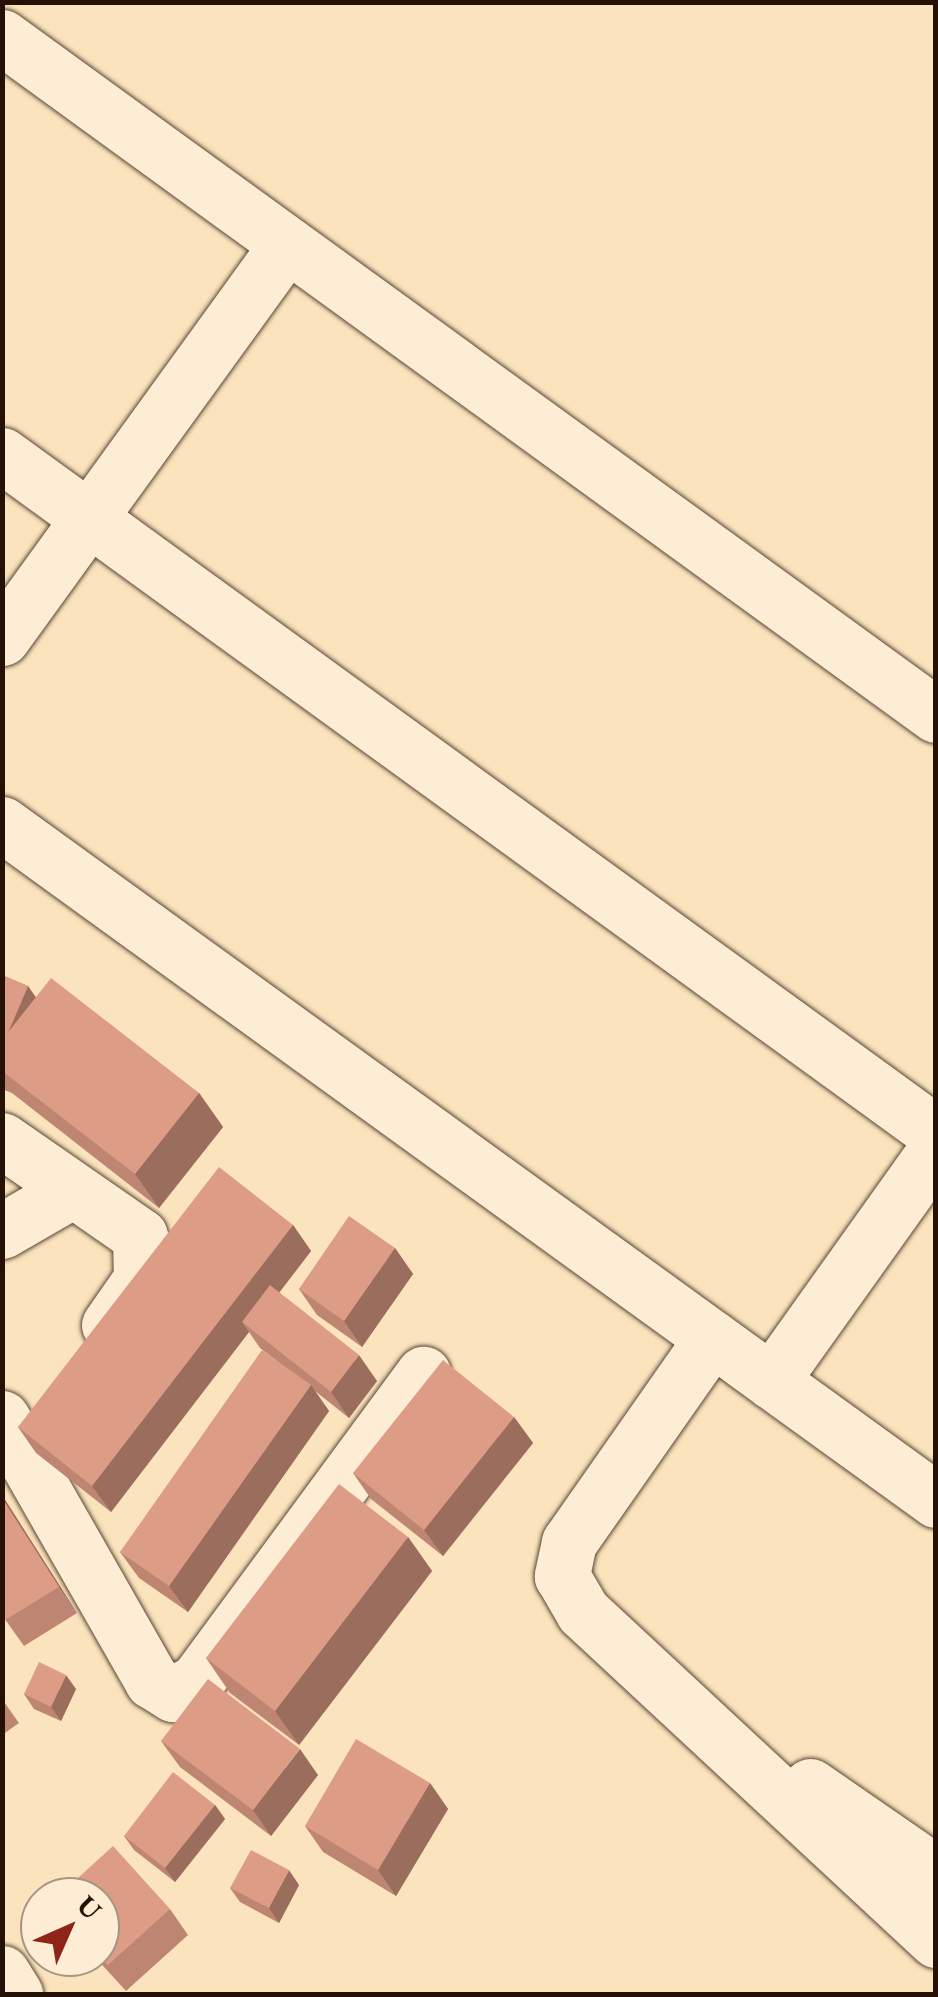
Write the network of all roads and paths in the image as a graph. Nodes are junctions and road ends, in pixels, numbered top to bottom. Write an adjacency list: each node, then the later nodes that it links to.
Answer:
1 (2, 37): 2 (street)
2 (287, 244): 4 (street); 6 (street)
3 (2, 455): 4 (street)
4 (89, 518): 5 (street); 8 (street)
5 (2, 638)
6 (936, 715)
7 (2, 824): 13 (street)
8 (936, 1133)
9 (2, 1140): 11 (street)
10 (936, 1150): 15 (street)
11 (71, 1191): 12 (street); 16 (street)
12 (2, 1231)
13 (712, 1338): 15 (street); 18 (street)
14 (423, 1374): 16 (street)
15 (771, 1381): 17 (street)
16 (12, 1434)
17 (936, 1500)
18 (652, 1676): 19 (street); 20 (street)
19 (936, 1873)
20 (936, 1940)
21 (2, 1973): 22 (street)
22 (15, 1994)

